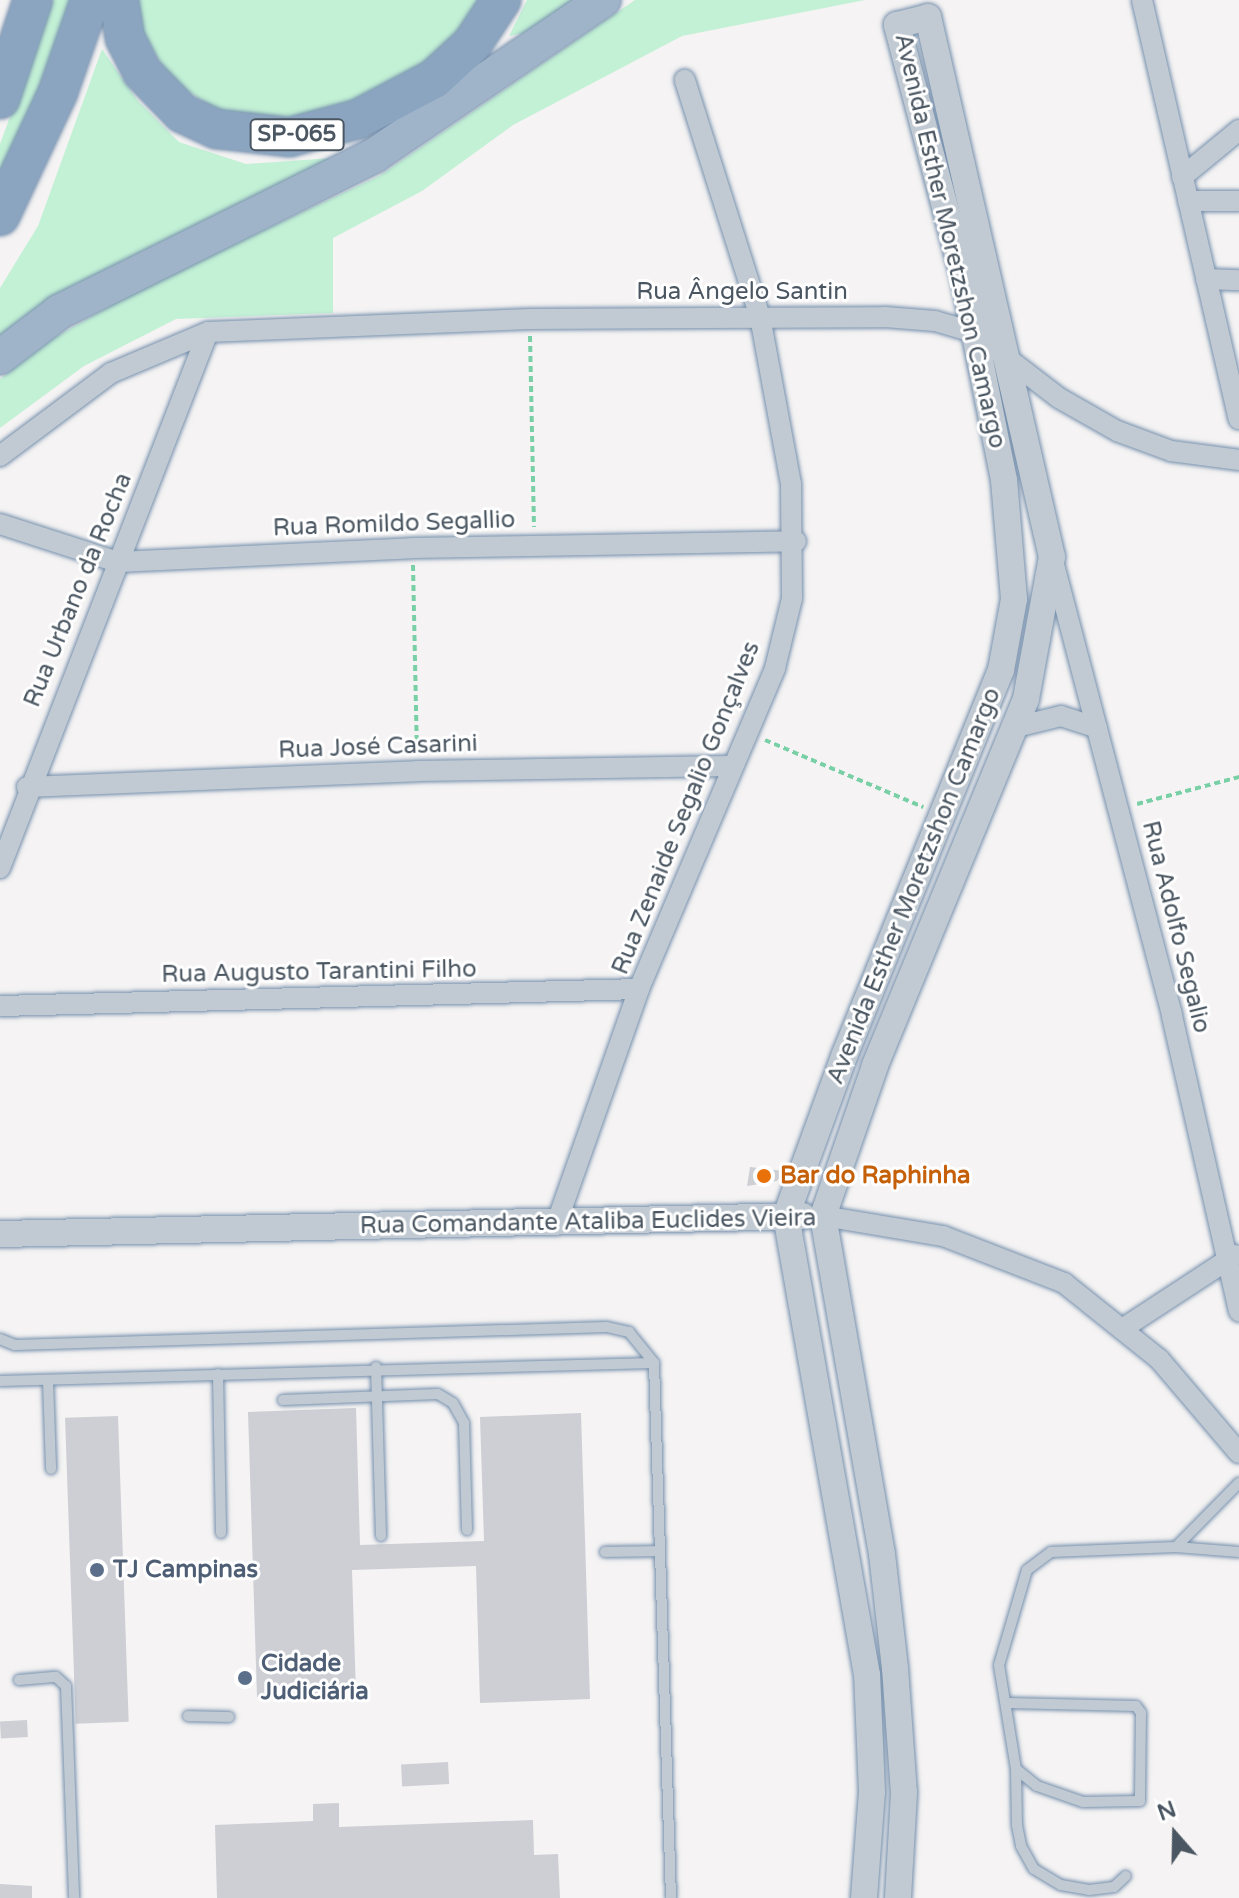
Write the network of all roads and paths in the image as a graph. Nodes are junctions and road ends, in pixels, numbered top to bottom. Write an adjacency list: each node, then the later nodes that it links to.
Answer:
1 (32, 0): 7 (highway); 9 (highway)
2 (90, 0): 14 (highway)
3 (119, 0): 4 (highway, SP-065)
4 (501, 0)
5 (603, 0): 22 (highway)
6 (1142, 0): 11 (street)
7 (0, 67)
8 (685, 80): 17 (street, Rua Zenaide Segalio Gonçalves)
9 (0, 99)
10 (1239, 130): 11 (street)
11 (1182, 177): 12 (street)
12 (1188, 201): 13 (street); 15 (street)
13 (1239, 201)
14 (0, 216)
15 (1206, 279): 16 (street); 23 (street)
16 (1239, 280)
17 (760, 317): 18 (street, Rua Ângelo Santin); 20 (street, Rua Ângelo Santin); 27 (street, Rua Zenaide Segalio Gonçalves)
18 (530, 319): 19 (street, Rua Ângelo Santin); 28 (path)
19 (208, 332): 24 (street); 31 (street, Rua Urbano da Rocha)
20 (973, 332): 21 (street, Rua Ângelo Santin); 21 (street, Avenida Esther Moretzshon Camargo); 40 (street, Avenida Esther Moretzshon Camargo)
21 (1007, 356): 25 (street, Rua Ângelo Santin); 30 (street, Avenida Esther Moretzshon Camargo)
22 (0, 357)
23 (1239, 419)
24 (0, 456)
25 (1239, 460)
26 (0, 524): 31 (street, Rua Romildo Segallio)
27 (796, 541): 28 (street, Rua Romildo Segallio); 35 (street, Rua Zenaide Segalio Gonçalves)
28 (534, 546): 29 (street, Rua Romildo Segallio)
29 (412, 548): 31 (street, Rua Romildo Segallio); 36 (path)
30 (1052, 557): 32 (street, Avenida Esther Moretzshon Camargo); 33 (street, Rua Adolfo Segalio)
31 (118, 562): 38 (street, Rua Urbano da Rocha)
32 (1016, 727): 33 (street); 45 (street, Avenida Esther Moretzshon Camargo)
33 (1097, 728): 39 (street, Rua Adolfo Segalio)
34 (762, 738): 40 (path)
35 (730, 766): 36 (street, Rua José Casarini); 42 (street, Rua Zenaide Segalio Gonçalves)
36 (417, 771): 38 (street, Rua José Casarini)
37 (1239, 777): 39 (path)
38 (27, 787): 41 (street, Rua Urbano da Rocha)
39 (1120, 809): 48 (street, Rua Adolfo Segalio)
40 (943, 816): 44 (street, Avenida Esther Moretzshon Camargo)
41 (0, 868)
42 (639, 989): 43 (street, Rua Augusto Tarantini Filho); 46 (street, Rua Zenaide Segalio Gonçalves)
43 (0, 1006)
44 (786, 1216): 45 (street, Rua Comandante Ataliba Euclides Vieira); 46 (street, Rua Comandante Ataliba Euclides Vieira); 77 (street)
45 (823, 1216): 50 (street, Rua Comandante Ataliba Euclides Vieira); 78 (street, Avenida Esther Moretzshon Camargo)
46 (557, 1222): 47 (street, Rua Comandante Ataliba Euclides Vieira)
47 (0, 1234)
48 (1233, 1256): 49 (street, Rua Adolfo Segalio); 50 (street)
49 (1239, 1311)
50 (1122, 1329): 59 (street, Rua Comandante Ataliba Euclides Vieira)
51 (0, 1339): 52 (lane)
52 (654, 1363): 53 (lane); 66 (lane)
53 (376, 1367): 54 (lane); 57 (lane)
54 (218, 1374): 56 (lane); 63 (lane)
55 (0, 1381): 56 (lane)
56 (48, 1381): 60 (lane)
57 (378, 1397): 58 (lane); 62 (lane); 64 (lane)
58 (283, 1400)
59 (1239, 1453)
60 (51, 1469)
61 (1239, 1483): 65 (lane)
62 (467, 1530)
63 (221, 1533)
64 (381, 1536)
65 (1176, 1547): 68 (lane); 70 (lane)
66 (660, 1551): 67 (lane); 76 (lane)
67 (605, 1552)
68 (1239, 1552)
69 (19, 1680): 75 (lane)
70 (1008, 1703): 73 (lane); 73 (lane)
71 (188, 1716): 72 (lane)
72 (229, 1717)
73 (1016, 1769): 74 (lane)
74 (1126, 1876)
75 (74, 1898)
76 (671, 1898)
77 (864, 1898)
78 (898, 1898)

